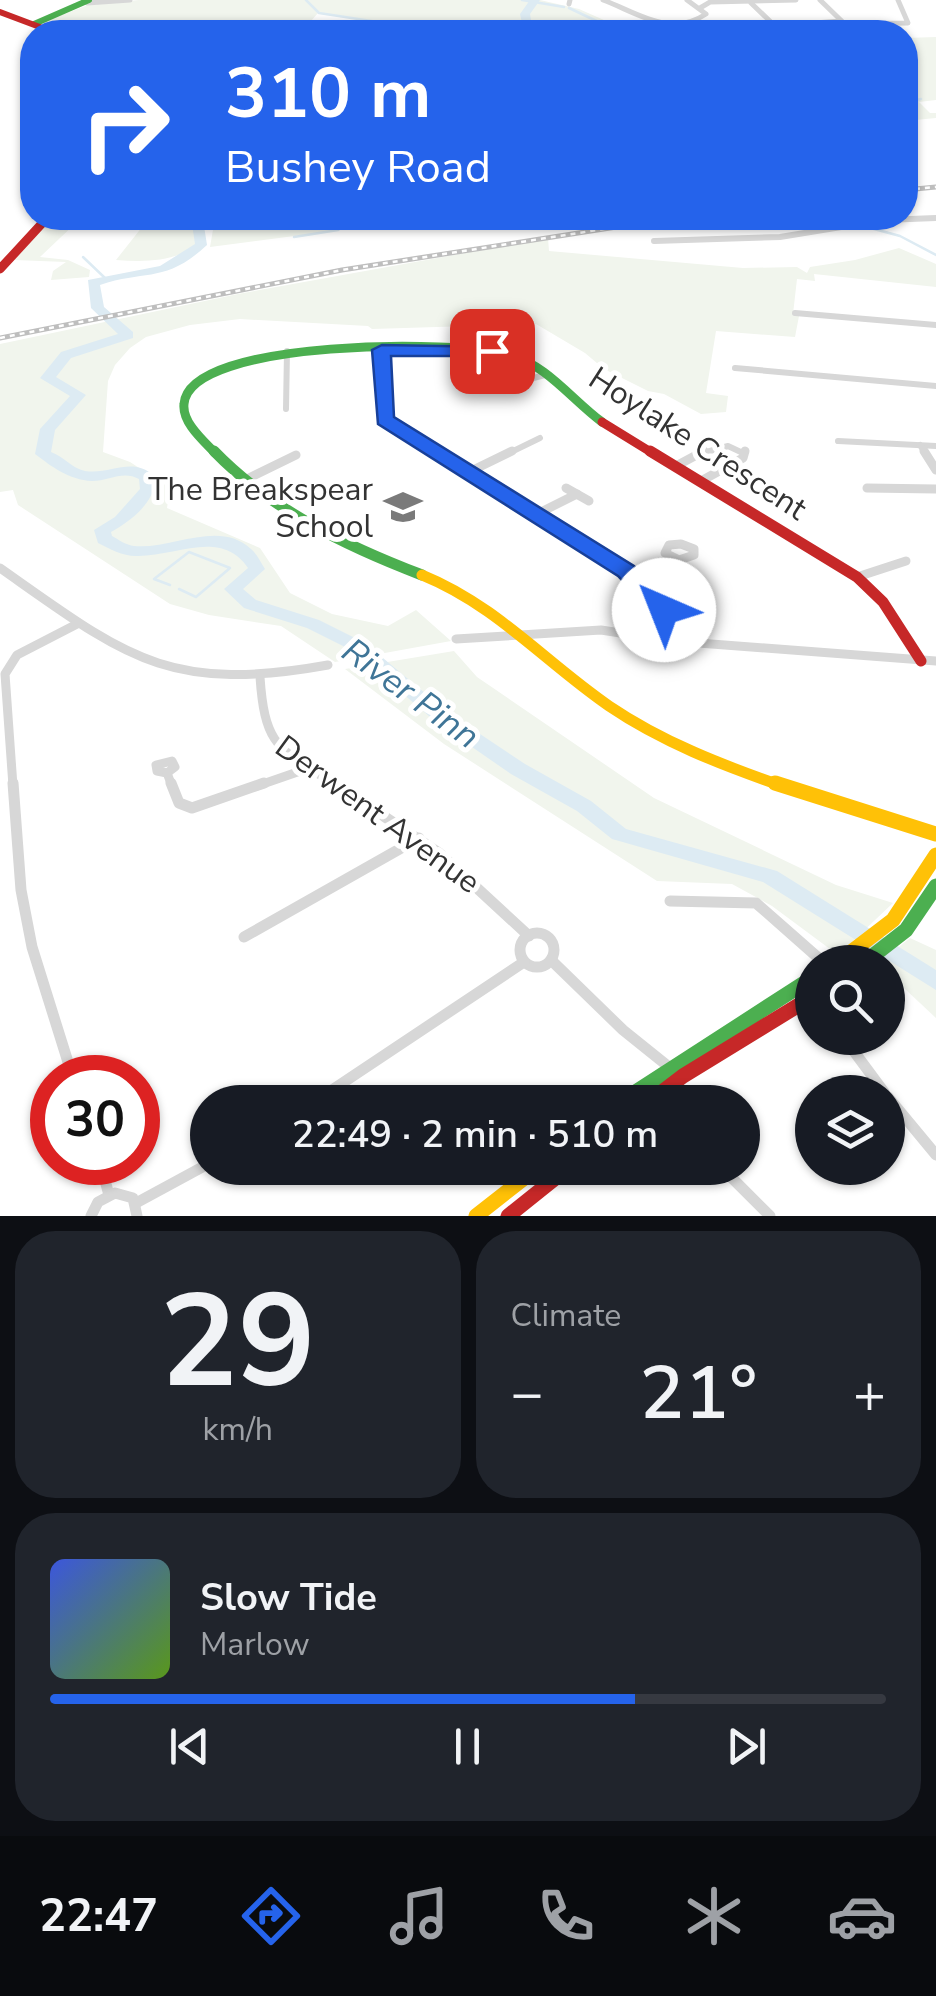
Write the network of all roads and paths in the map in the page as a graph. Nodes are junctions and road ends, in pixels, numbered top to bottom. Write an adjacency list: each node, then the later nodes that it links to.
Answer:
1 (117, 0): 9 (street)
2 (130, 0): 9 (street)
3 (604, 0): 14 (street)
4 (686, 0): 12 (street)
5 (706, 0): 10 (street)
6 (784, 0): 7 (street); 11 (street)
7 (796, 0)
8 (820, 0): 17 (street)
9 (90, 2): 13 (street)
10 (734, 3): 11 (street); 12 (street)
11 (751, 3): 16 (street)
12 (700, 8): 15 (street)
13 (44, 20)
14 (647, 20)
15 (697, 20)
16 (769, 20)
17 (840, 20)
18 (36, 230): 21 (street)
19 (821, 230): 20 (street)
20 (654, 242)
21 (0, 269)
22 (795, 313): 23 (street)
23 (936, 325)
24 (382, 350): 25 (street, Hoylake Crescent); 27 (street, Hoylake Crescent); 38 (street)
25 (287, 351): 30 (street); 39 (street, Hoylake Crescent)
26 (735, 368): 28 (street)
27 (546, 375): 29 (street); 36 (street, Hoylake Crescent)
28 (936, 386)
29 (487, 390)
30 (286, 409)
31 (540, 438): 38 (street)
32 (838, 441): 33 (street)
33 (920, 445): 34 (street); 37 (street)
34 (936, 446)
35 (296, 456): 39 (street)
36 (676, 466): 40 (street, Hoylake Crescent); 40 (street)
37 (936, 470)
38 (468, 472): 46 (street)
39 (244, 481): 53 (street, Hoylake Crescent)
40 (701, 481): 50 (street, Hoylake Crescent)
41 (566, 488): 44 (street)
42 (866, 488): 43 (street)
43 (936, 489)
44 (576, 494): 45 (street); 46 (street)
45 (588, 501)
46 (535, 515): 51 (street)
47 (673, 560): 51 (street)
48 (906, 561): 50 (street)
49 (0, 568): 52 (street)
50 (858, 578): 56 (street, Hoylake Crescent)
51 (634, 579): 55 (street)
52 (79, 624): 59 (street); 78 (street)
53 (519, 634): 54 (street); 55 (street); 62 (street, Hoylake Crescent)
54 (456, 639)
55 (672, 641): 56 (street)
56 (921, 661): 57 (street)
57 (936, 661)
58 (328, 665): 59 (street)
59 (260, 677): 60 (street, Derwent Avenue)
60 (308, 768): 61 (street); 63 (street, Derwent Avenue)
61 (167, 772)
62 (936, 834)
63 (420, 838): 67 (street); 68 (street, Derwent Avenue)
64 (936, 856): 70 (street)
65 (936, 886): 71 (street)
66 (670, 901): 69 (street)
67 (244, 936)
68 (529, 936): 72 (street, Derwent Avenue); 73 (street)
69 (804, 945)
70 (865, 945)
71 (887, 945)
72 (552, 960): 73 (street); 79 (street, Derwent Avenue)
73 (524, 962): 80 (street)
74 (795, 988): 75 (street)
75 (789, 992): 76 (street); 79 (street)
76 (795, 994)
77 (795, 1008): 82 (street)
78 (67, 1055)
79 (669, 1067): 81 (street)
80 (340, 1085)
81 (644, 1085)
82 (678, 1085)
83 (905, 1118): 84 (street)
84 (936, 1155)
85 (190, 1176): 91 (street)
86 (106, 1185): 90 (street)
87 (515, 1185): 93 (street)
88 (547, 1185): 94 (street)
89 (739, 1185): 95 (street)
90 (109, 1195): 91 (street); 92 (street)
91 (136, 1210)
92 (91, 1216)
93 (476, 1216)
94 (508, 1216)
95 (770, 1216)

